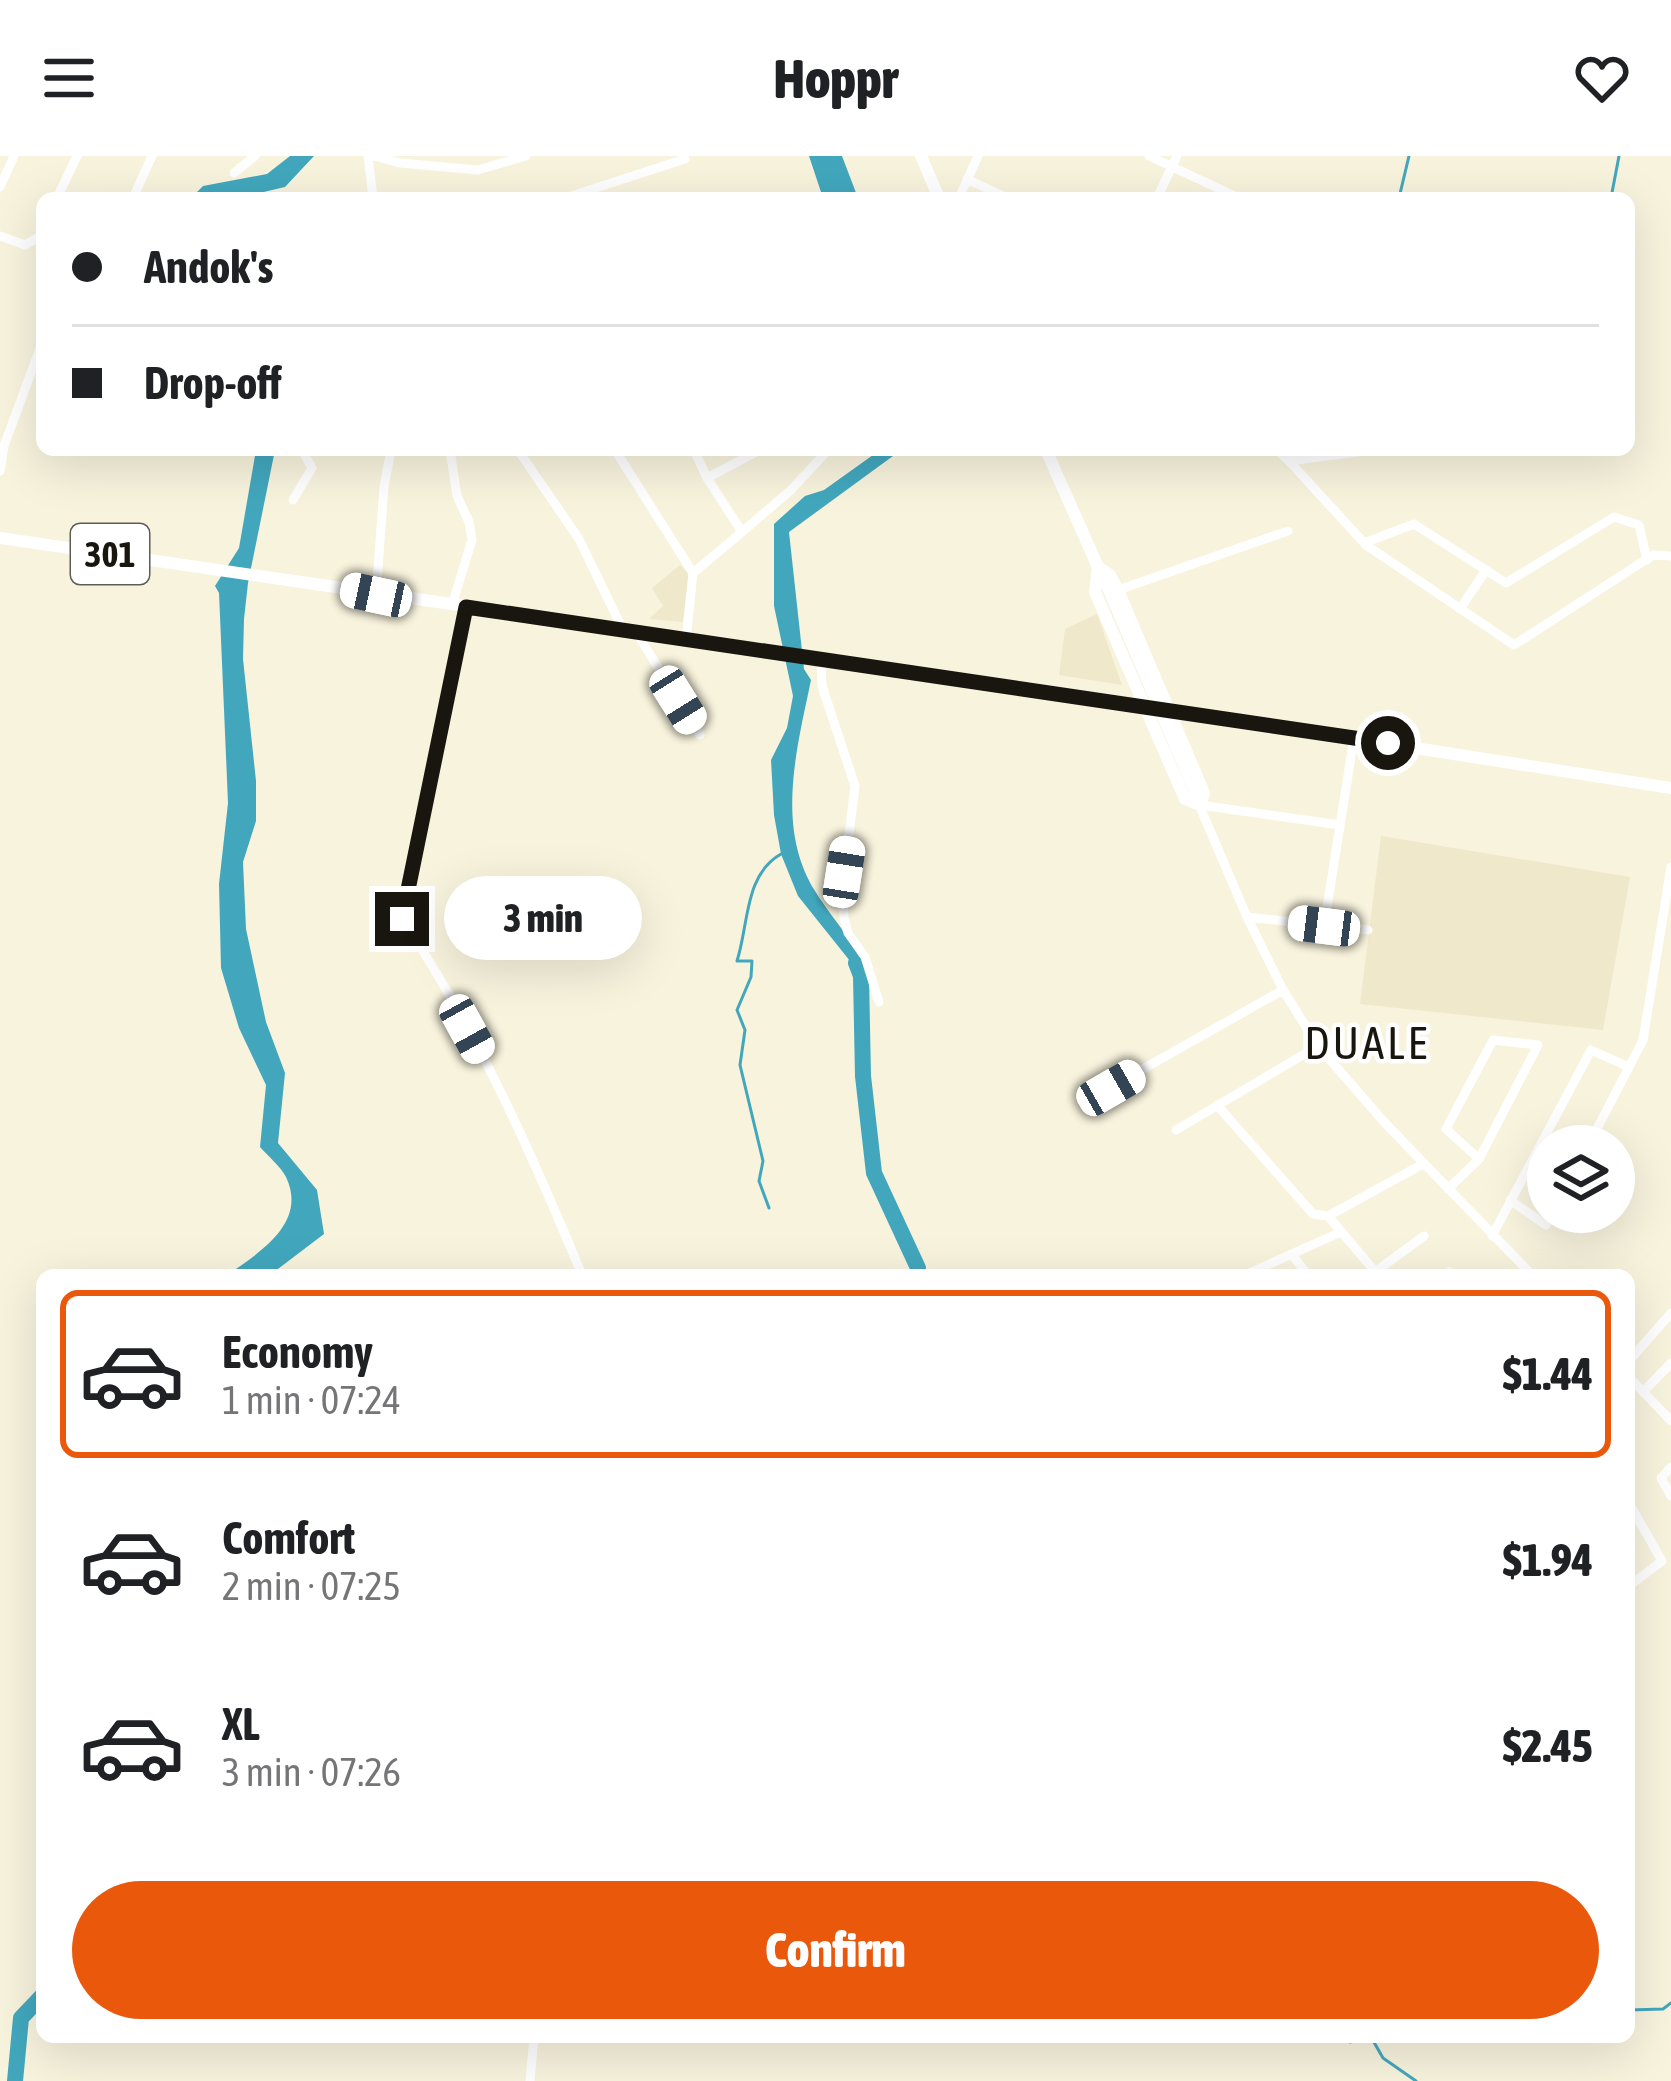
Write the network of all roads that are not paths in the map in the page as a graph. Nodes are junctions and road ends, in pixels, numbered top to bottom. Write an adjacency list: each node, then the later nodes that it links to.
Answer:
1 (14, 156): 15 (street)
2 (77, 156): 16 (street)
3 (152, 156): 17 (street)
4 (255, 156): 13 (street)
5 (371, 156): 11 (street); 18 (street)
6 (526, 156): 11 (street)
7 (921, 156): 20 (main road)
8 (978, 156): 14 (street)
9 (1149, 156): 12 (street)
10 (685, 159): 19 (street)
11 (434, 161)
12 (1174, 161): 23 (street); 24 (street)
13 (234, 172)
14 (967, 179): 21 (street); 22 (street)
15 (0, 187)
16 (60, 192)
17 (136, 192)
18 (373, 192)
19 (584, 192)
20 (936, 192)
21 (962, 192)
22 (994, 192)
23 (1160, 192)
24 (1228, 192)
25 (0, 236): 26 (street)
26 (36, 239)
27 (36, 359): 40 (street)
28 (305, 456): 42 (street)
29 (390, 456): 53 (street)
30 (451, 456): 54 (street)
31 (522, 456): 56 (street)
32 (619, 456): 51 (street)
33 (697, 456): 41 (street)
34 (748, 456): 41 (street)
35 (822, 456): 44 (street)
36 (1049, 456): 49 (main road)
37 (1283, 456): 39 (street)
38 (1326, 456): 39 (street)
39 (1288, 461): 46 (street)
40 (0, 471)
41 (706, 478): 44 (street)
42 (293, 500)
43 (1288, 531): 52 (street)
44 (742, 532): 51 (street)
45 (0, 538): 53 (main road, 301)
46 (1364, 543): 50 (street); 55 (street)
47 (1671, 556): 48 (street)
48 (1647, 560): 50 (street); 55 (street)
49 (1098, 567): 52 (main road); 59 (main road)
50 (1486, 570): 55 (street)
51 (693, 573): 57 (street)
52 (1114, 593): 60 (main road); 64 (street)
53 (376, 595): 54 (main road, 301)
54 (459, 606): 56 (main road, 301); 88 (street)
55 (1460, 609)
56 (630, 631): 57 (main road, 301); 61 (street)
57 (686, 640): 58 (main road, 301)
58 (814, 657): 59 (main road, 301); 71 (street)
59 (1145, 708): 60 (main road, 301); 64 (main road)
60 (1171, 711): 62 (main road, 301); 64 (main road)
61 (700, 735)
62 (1354, 738): 63 (main road, 301); 65 (street)
63 (1671, 788)
64 (1198, 801): 65 (street); 67 (street)
65 (1340, 825): 68 (street)
66 (1671, 867): 73 (street)
67 (1247, 917): 68 (street); 70 (street)
68 (1324, 926): 69 (street)
69 (1368, 930)
70 (1283, 990): 72 (street); 74 (street)
71 (879, 1002)
72 (1318, 1046): 75 (street); 79 (street)
73 (1629, 1067): 76 (street); 81 (street)
74 (1111, 1088)
75 (1217, 1106): 77 (street); 83 (street)
76 (1599, 1125)
77 (1176, 1130)
78 (1479, 1159): 78 (street); 80 (street)
79 (1423, 1164): 80 (street); 83 (street)
80 (1448, 1189): 86 (street)
81 (1510, 1200): 82 (street); 86 (street)
82 (1527, 1212)
83 (1328, 1216): 84 (street)
84 (1340, 1232): 87 (street); 91 (street)
85 (1424, 1236): 92 (street)
86 (1492, 1236): 93 (street)
87 (1292, 1255): 89 (street); 90 (street)
88 (579, 1269)
89 (1263, 1269)
90 (1303, 1269)
91 (1371, 1269)
92 (1381, 1269)
93 (1526, 1269)
94 (1671, 1313): 95 (street)
95 (1635, 1354)
96 (1671, 1363): 98 (street)
97 (1635, 1383): 98 (street)
98 (1643, 1392): 99 (street)
99 (1671, 1421)
100 (1671, 1467): 101 (street)
101 (1671, 1496)
102 (1635, 1513): 103 (street)
103 (1635, 1581)
104 (533, 2043): 105 (street)
105 (530, 2081)

